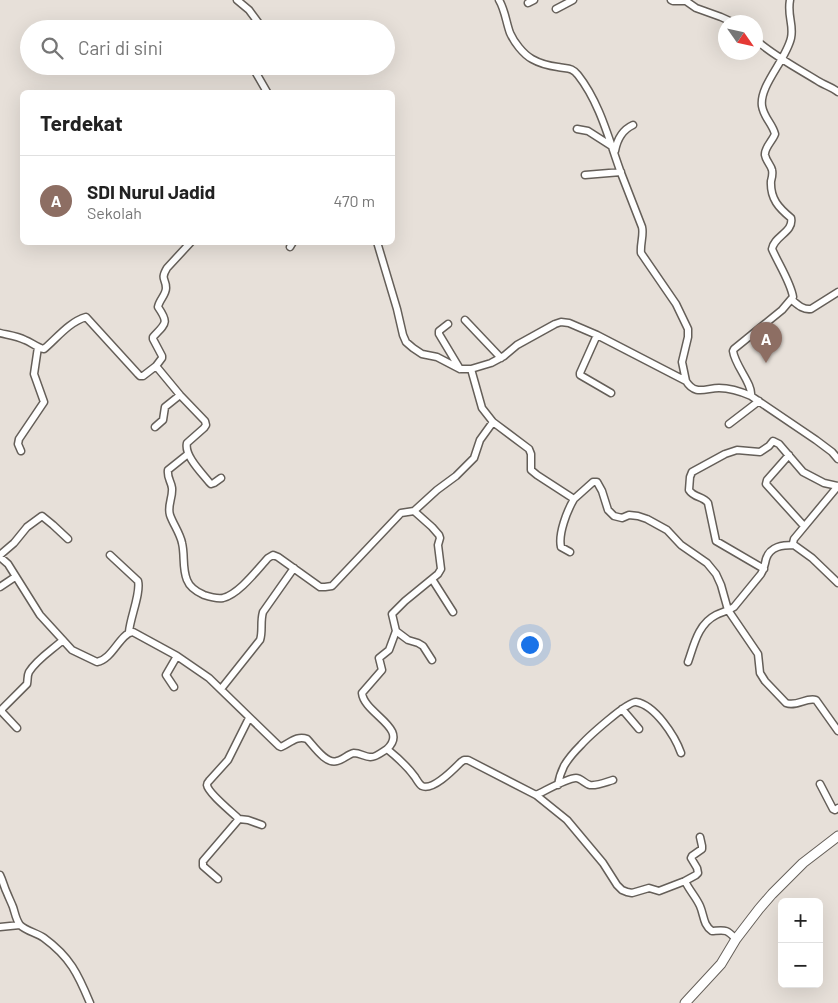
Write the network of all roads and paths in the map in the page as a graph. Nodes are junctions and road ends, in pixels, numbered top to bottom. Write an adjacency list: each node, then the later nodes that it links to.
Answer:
1 (237, 0): 8 (street)
2 (499, 0): 16 (street)
3 (573, 0): 6 (street)
4 (671, 0): 7 (street)
5 (790, 0): 10 (street)
6 (556, 8)
7 (718, 16)
8 (256, 20)
9 (763, 45): 10 (street)
10 (782, 59): 13 (street); 22 (street)
11 (257, 75): 12 (street)
12 (266, 90)
13 (838, 92)
14 (634, 126): 16 (street)
15 (577, 129): 16 (street)
16 (614, 150): 17 (street)
17 (621, 172): 18 (street); 32 (street)
18 (584, 176)
19 (188, 245): 29 (street)
20 (377, 245): 30 (street)
21 (838, 292): 22 (street)
22 (792, 300): 35 (street)
23 (465, 320): 28 (street)
24 (448, 324): 30 (street)
25 (0, 333): 27 (street)
26 (596, 335): 28 (street); 32 (street); 33 (street)
27 (38, 347): 29 (street); 40 (street)
28 (500, 358): 31 (street)
29 (156, 366): 34 (street)
30 (460, 369): 31 (street)
31 (471, 369): 37 (street)
32 (686, 381): 35 (street)
33 (611, 393)
34 (180, 395): 39 (street); 41 (street)
35 (752, 396): 36 (street)
36 (759, 401): 38 (street); 43 (street)
37 (493, 422): 46 (street); 47 (street)
38 (729, 424)
39 (155, 427)
40 (21, 451)
41 (188, 454): 44 (street); 54 (street)
42 (789, 455): 45 (street); 48 (street); 55 (street)
43 (838, 459)
44 (221, 478)
45 (838, 486): 48 (street)
46 (574, 499): 51 (street); 60 (street)
47 (414, 511): 54 (street); 57 (street)
48 (804, 526): 50 (street)
49 (68, 539): 53 (street)
50 (794, 545): 55 (street); 58 (street)
51 (570, 552)
52 (110, 555): 63 (street)
53 (0, 556): 56 (street)
54 (294, 568): 69 (street)
55 (764, 569): 60 (street)
56 (15, 577): 59 (street); 64 (street)
57 (432, 579): 61 (street); 62 (street)
58 (838, 583)
59 (0, 587)
60 (728, 610): 67 (street); 74 (street)
61 (453, 612)
62 (396, 631): 66 (street); 75 (street)
63 (129, 632): 64 (street); 65 (street)
64 (63, 640): 72 (street)
65 (177, 656): 68 (street); 69 (street)
66 (432, 660)
67 (688, 662)
68 (174, 687)
69 (221, 689): 71 (street)
70 (622, 708): 73 (street); 76 (street); 79 (street)
71 (249, 718): 75 (street); 82 (street)
72 (17, 728)
73 (639, 729)
74 (838, 731)
75 (387, 749): 80 (street)
76 (681, 753)
77 (613, 780): 79 (street)
78 (820, 784): 81 (street)
79 (558, 785): 80 (street)
80 (536, 795): 88 (street)
81 (838, 808)
82 (239, 819): 83 (street); 87 (street)
83 (262, 825)
84 (838, 836): 91 (street)
85 (700, 837): 88 (street)
86 (0, 875): 89 (street)
87 (218, 879)
88 (684, 881): 91 (street)
89 (20, 925): 90 (street); 92 (street)
90 (0, 927)
91 (736, 939): 93 (street)
92 (90, 1003)
93 (686, 1003)

